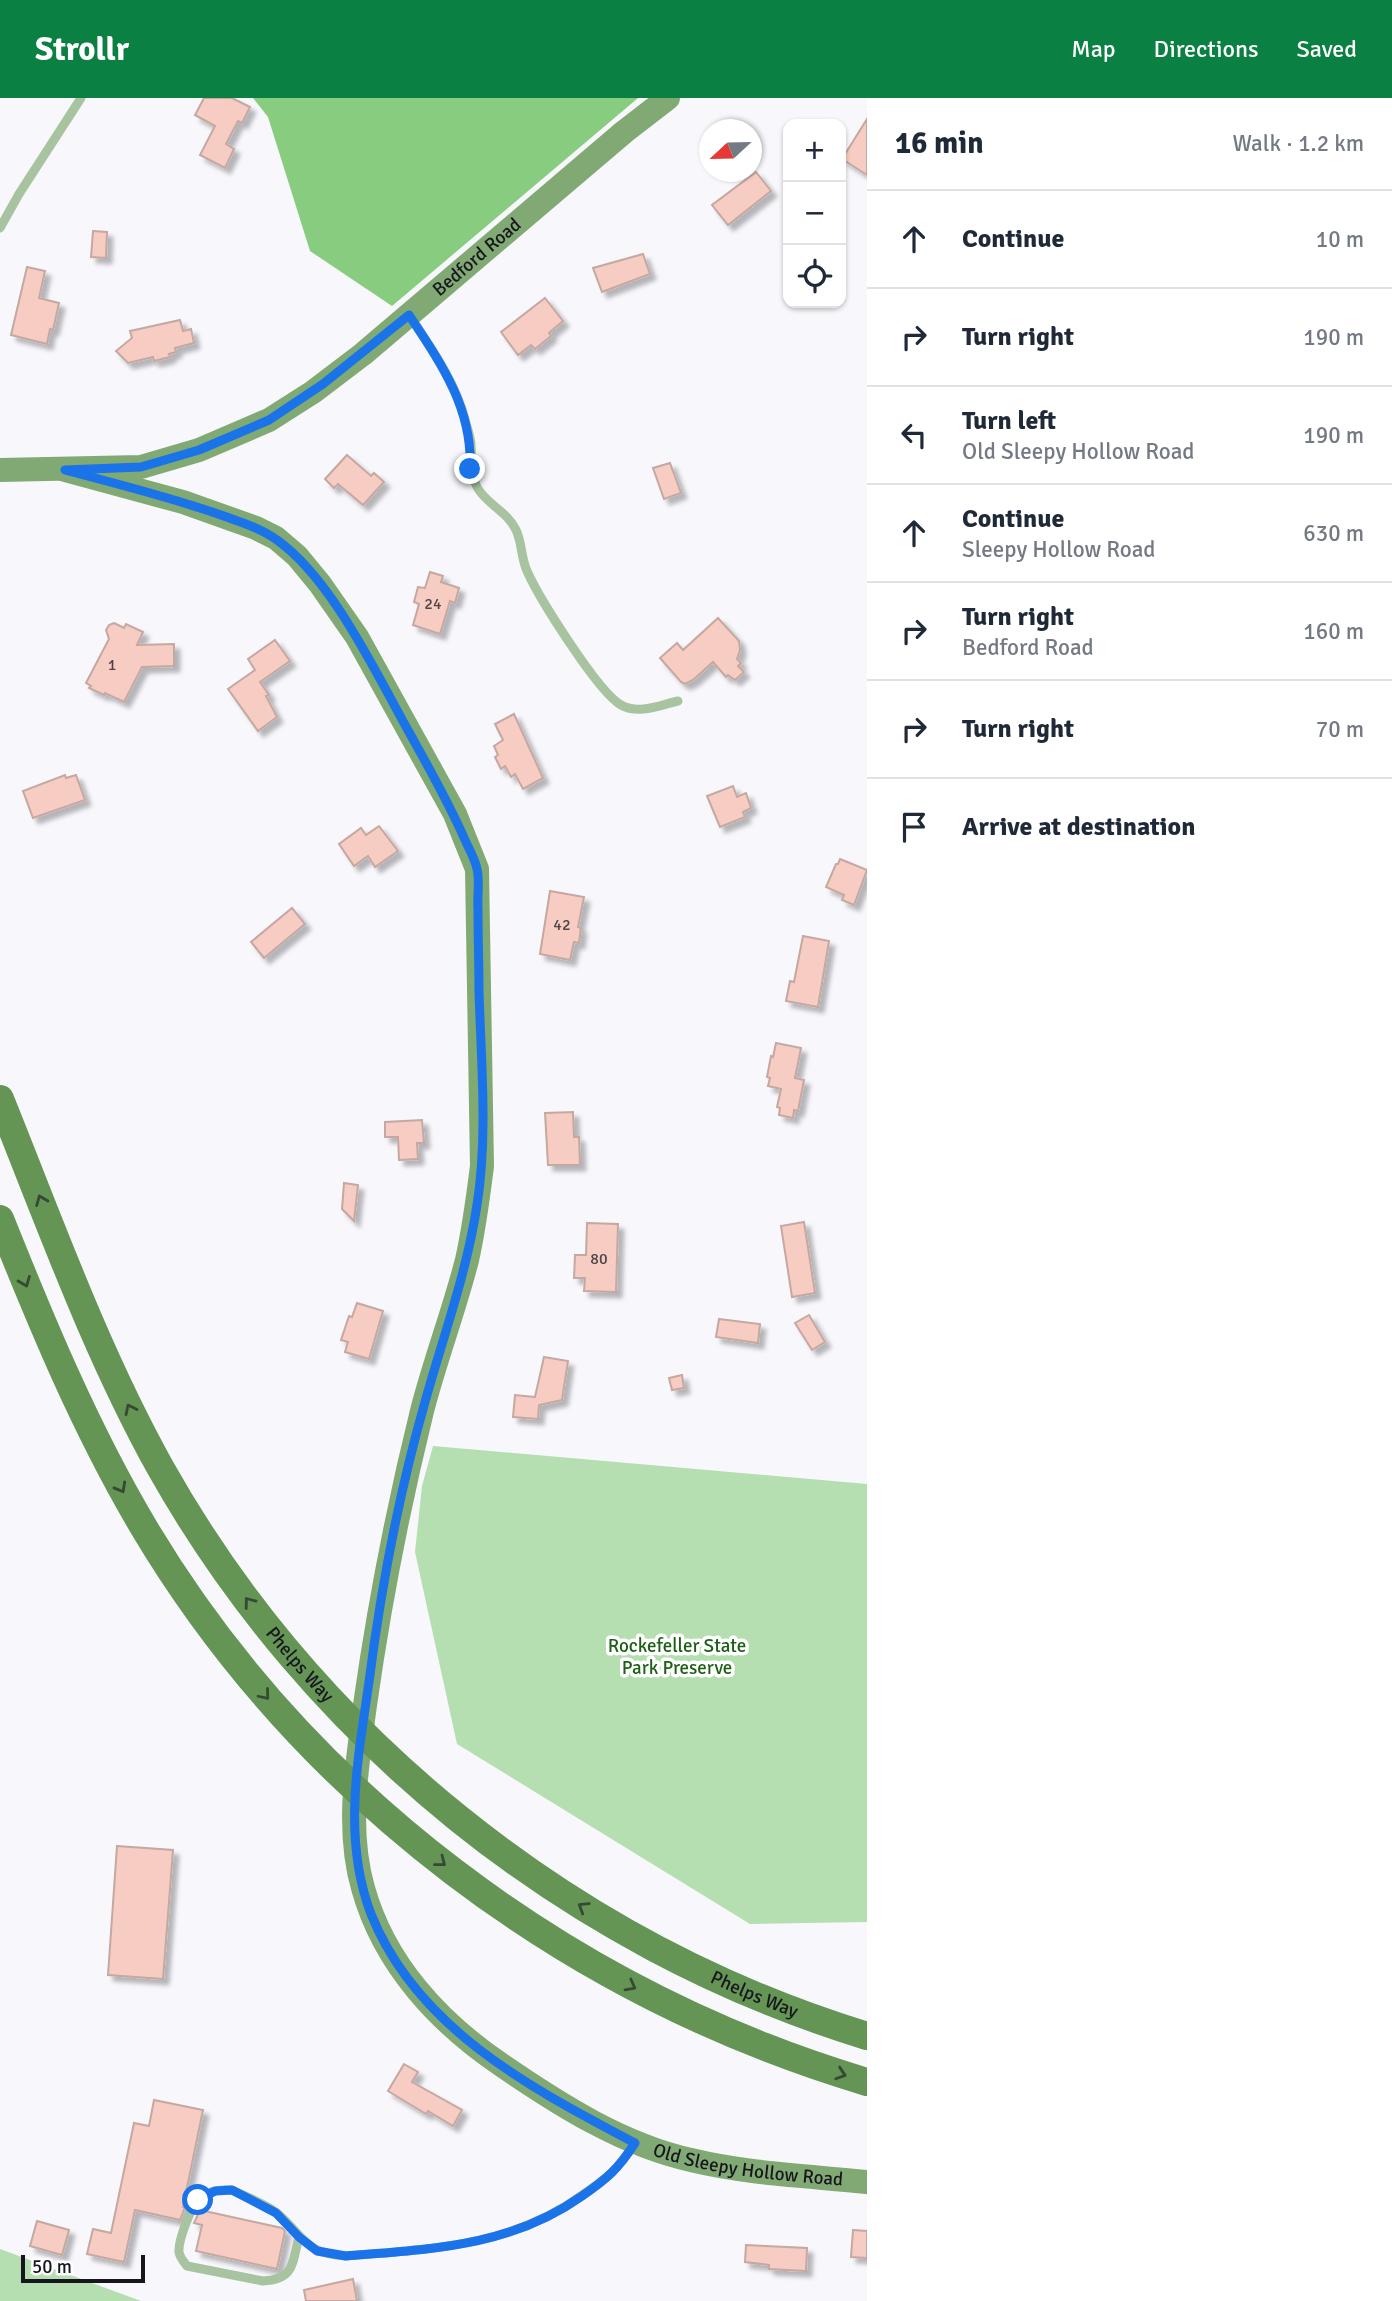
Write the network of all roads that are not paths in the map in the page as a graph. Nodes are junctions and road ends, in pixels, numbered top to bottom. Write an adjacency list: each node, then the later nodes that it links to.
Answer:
1 (81, 98): 3 (lane)
2 (668, 98): 4 (street, Bedford Road)
3 (0, 228)
4 (409, 315): 6 (street, Bedford Road); 7 (lane)
5 (0, 470): 6 (street, Bedford Road)
6 (65, 470): 12 (street, Old Sleepy Hollow Road)
7 (678, 701)
8 (0, 1099): 10 (main road, Phelps Way, one-way to 8)
9 (0, 1219): 11 (main road, one-way to 11)
10 (867, 2036)
11 (867, 2082)
12 (635, 2143): 13 (street, Old Sleepy Hollow Road); 14 (lane)
13 (867, 2182)
14 (299, 2237): 14 (lane)

